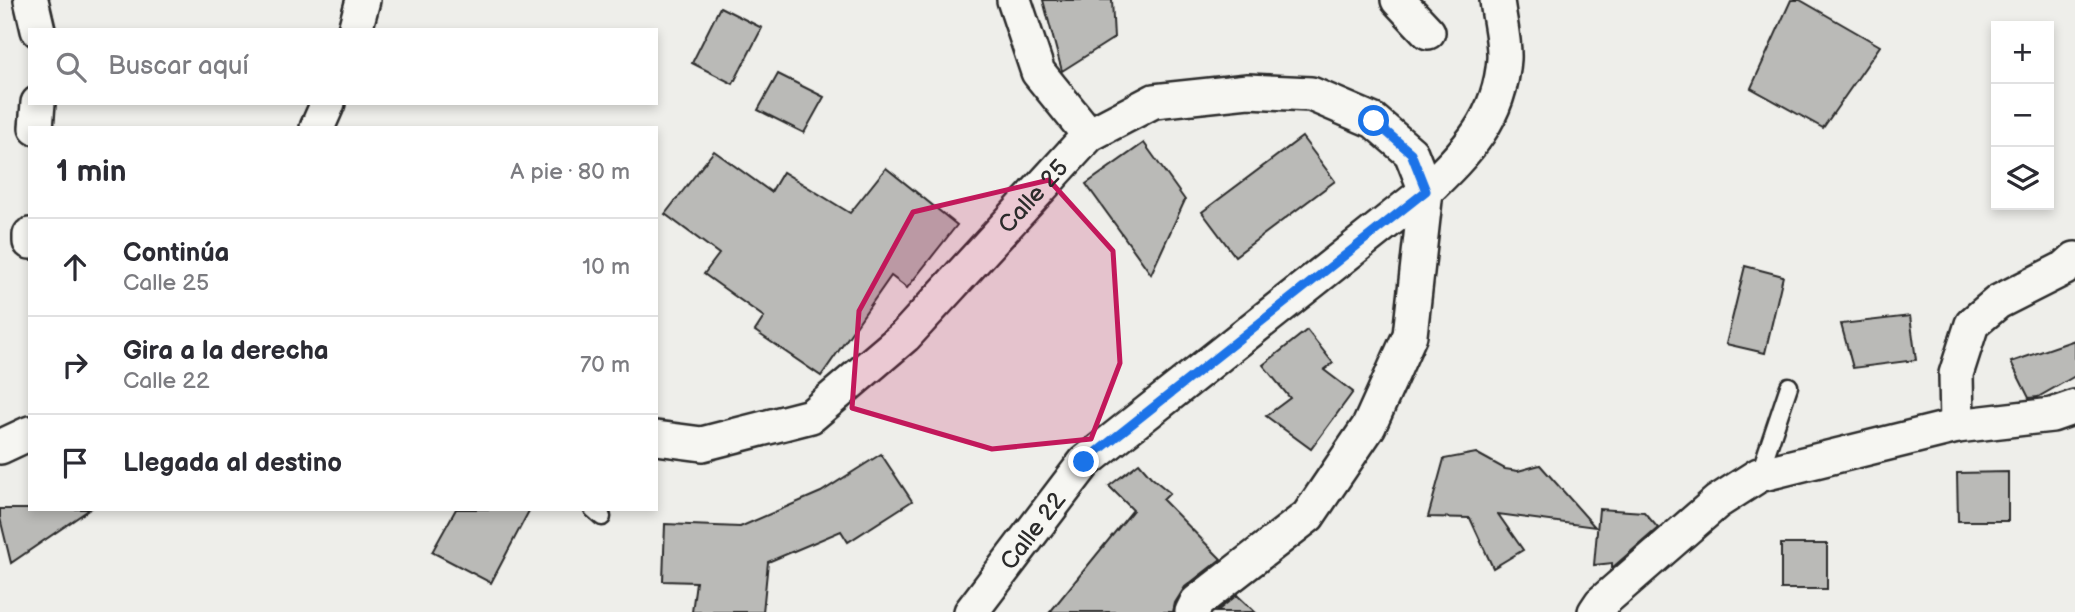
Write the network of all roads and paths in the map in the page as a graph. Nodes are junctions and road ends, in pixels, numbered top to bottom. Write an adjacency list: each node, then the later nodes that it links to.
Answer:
1 (31, 0): 6 (street)
2 (363, 0): 7 (street)
3 (1014, 0): 13 (street)
4 (1398, 0): 8 (street)
5 (1497, 0): 14 (street, Calle 22)
6 (38, 28)
7 (356, 28)
8 (1428, 32)
9 (38, 105): 11 (street)
10 (327, 105): 12 (street)
11 (36, 126)
12 (318, 126)
13 (1089, 135): 14 (street, Calle 25); 20 (street, Calle 25)
14 (1426, 191): 23 (street, Calle 22); 24 (street)
15 (2075, 259): 18 (street)
16 (1789, 386): 22 (lane)
17 (2075, 407): 18 (street)
18 (1957, 426): 22 (street)
19 (28, 434): 21 (street)
20 (658, 438)
21 (0, 447)
22 (1759, 475): 25 (street)
23 (971, 612)
24 (1192, 612)
25 (1595, 612)

